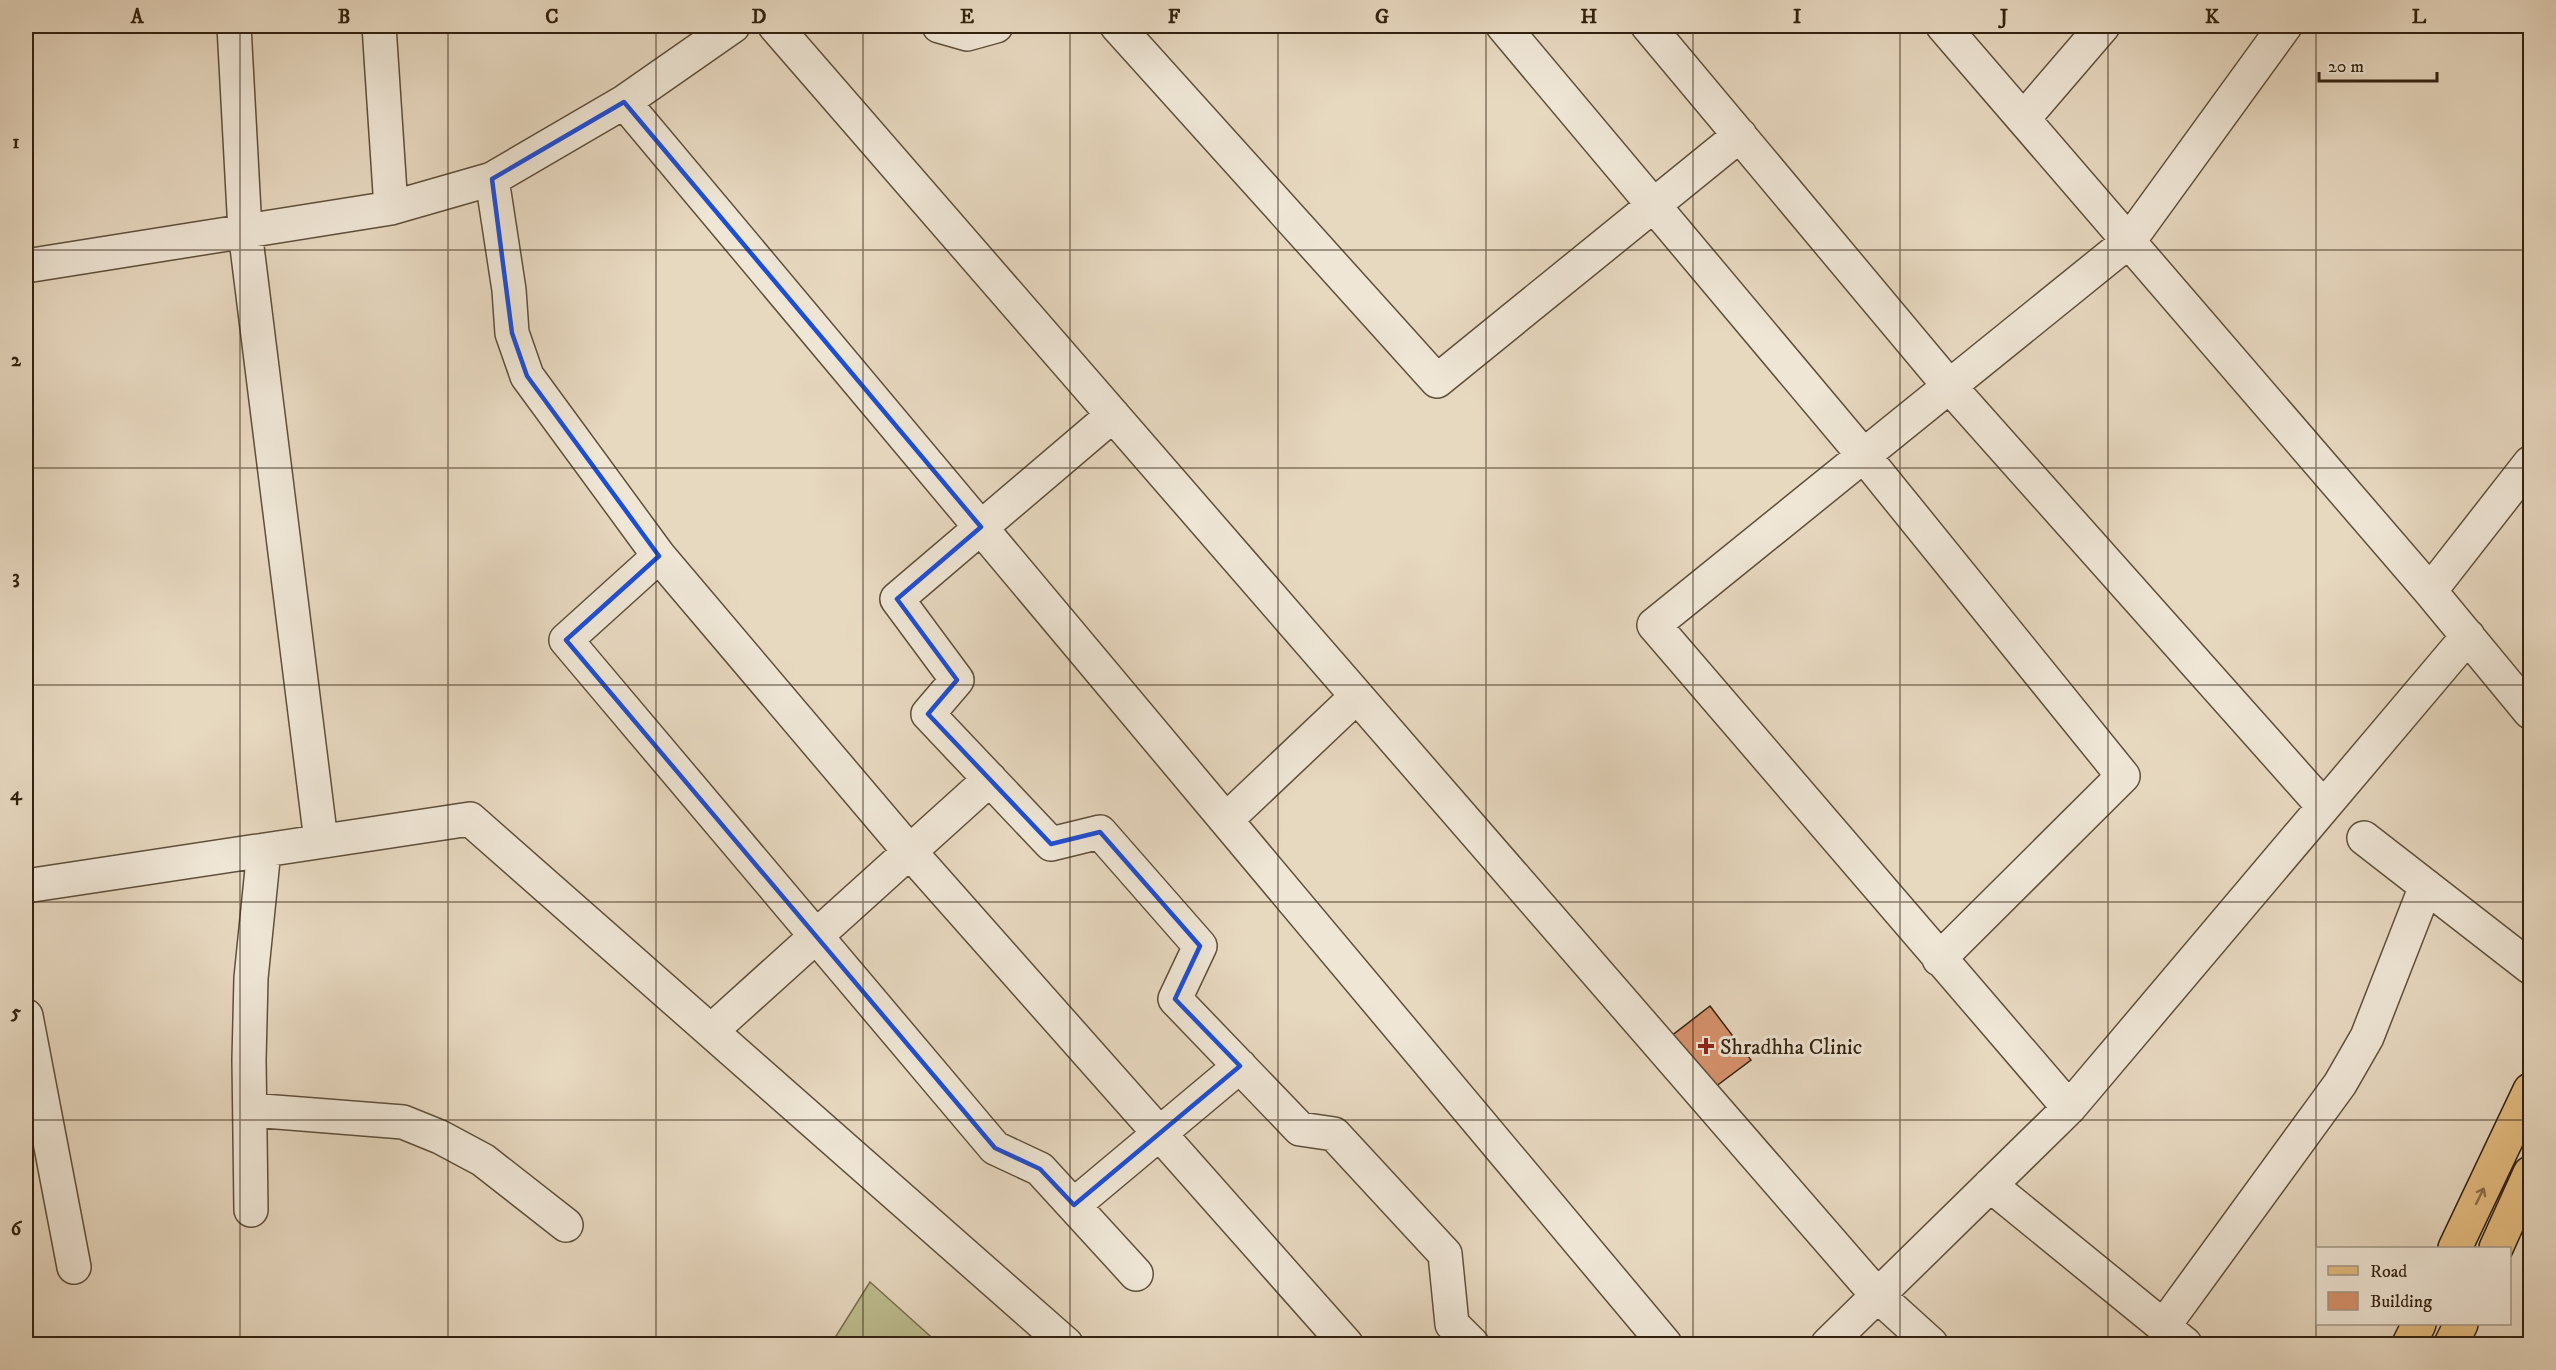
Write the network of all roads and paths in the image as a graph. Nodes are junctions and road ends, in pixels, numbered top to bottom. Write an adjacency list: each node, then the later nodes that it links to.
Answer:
1 (234, 26): 19 (street)
2 (379, 26): 18 (street)
3 (733, 26): 13 (street)
4 (775, 26): 23 (street)
5 (939, 26): 6 (street)
6 (996, 26)
7 (1117, 26): 17 (street)
8 (1503, 26): 17 (street)
9 (1648, 26): 15 (street)
10 (1943, 26): 14 (street)
11 (2103, 26): 14 (street)
12 (2285, 26): 20 (street)
13 (624, 102): 16 (street); 26 (street)
14 (2024, 118): 20 (street)
15 (1740, 135): 17 (street); 22 (street)
16 (492, 179): 18 (street); 27 (street)
17 (1653, 204): 24 (street)
18 (391, 208): 19 (street)
19 (245, 231): 21 (street); 36 (street)
20 (2129, 242): 22 (street); 28 (street)
21 (26, 266)
22 (1950, 387): 24 (street); 33 (street)
23 (1113, 415): 26 (street); 30 (street)
24 (1864, 456): 42 (street); 42 (street)
25 (2530, 463): 28 (street)
26 (981, 527): 32 (street); 34 (street)
27 (659, 556): 38 (street); 41 (street)
28 (2430, 591): 29 (street)
29 (2468, 636): 31 (street); 33 (street)
30 (1357, 696): 34 (street); 60 (street)
31 (2530, 712)
32 (990, 779): 38 (street); 46 (street)
33 (2323, 806): 48 (street)
34 (1226, 820): 67 (street)
35 (2364, 838): 40 (street)
36 (321, 841): 37 (street); 45 (street)
37 (264, 850): 39 (street); 49 (street)
38 (910, 852): 41 (street); 50 (street)
39 (26, 886)
40 (2426, 886): 43 (street); 63 (street)
41 (816, 937): 45 (street); 53 (street)
42 (1939, 959): 48 (street)
43 (2530, 967)
44 (26, 1016): 58 (street)
45 (711, 1032): 64 (street)
46 (1240, 1066): 50 (street); 66 (street)
47 (2530, 1090): 56 (main road, one-way to 47)
48 (2069, 1108): 52 (street)
49 (250, 1110): 54 (street); 55 (street)
50 (1159, 1133): 53 (street); 65 (street)
51 (2530, 1173): 57 (main road)
52 (1990, 1185): 60 (street); 63 (street)
53 (1074, 1205): 59 (street)
54 (250, 1210)
55 (566, 1225)
56 (2455, 1247)
57 (2496, 1247)
58 (74, 1267)
59 (1136, 1274)
60 (1878, 1295): 68 (street); 69 (street)
61 (2418, 1325): 70 (main road)
62 (2460, 1325): 71 (main road)
63 (2174, 1336)
64 (1066, 1344)
65 (1346, 1344)
66 (1472, 1344)
67 (1665, 1344)
68 (1828, 1344)
69 (1931, 1344)
70 (2409, 1344)
71 (2451, 1344)

